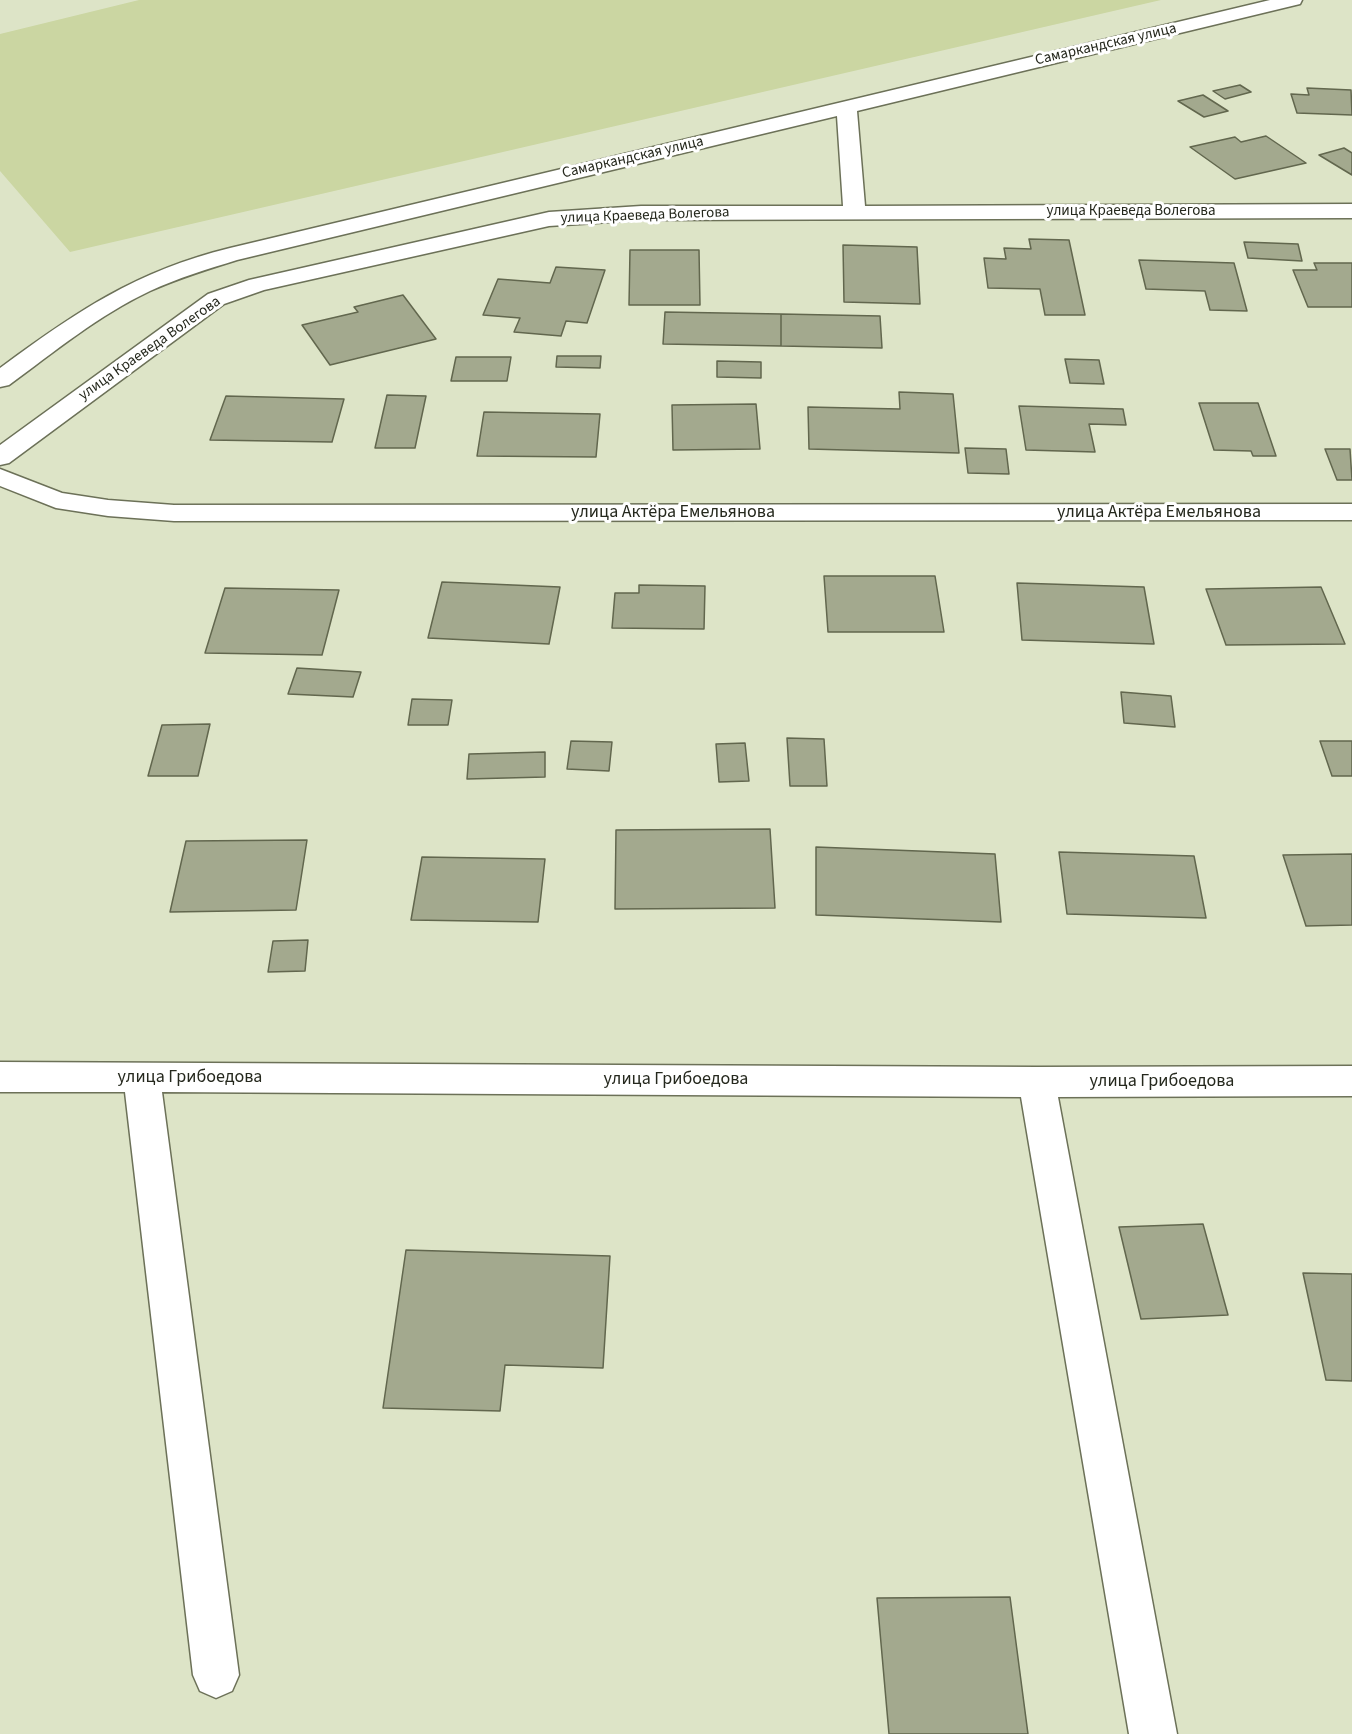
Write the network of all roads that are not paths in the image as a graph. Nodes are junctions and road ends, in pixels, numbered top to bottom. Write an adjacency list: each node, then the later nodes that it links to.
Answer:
1 (1293, 0): 2 (street, Самаркандская улица)
2 (846, 107): 4 (street); 5 (street, Самаркандская улица)
3 (1352, 211): 4 (street, улица Краеведа Волегова)
4 (855, 213): 6 (street, улица Краеведа Волегова)
5 (0, 380)
6 (0, 457)
7 (0, 477): 8 (street, улица Актёра Емельянова)
8 (1352, 512)
9 (0, 1077): 10 (street, улица Грибоедова)
10 (142, 1077): 12 (street, улица Грибоедова); 13 (street)
11 (1352, 1081): 12 (street, улица Грибоедова)
12 (1037, 1082): 14 (street)
13 (216, 1675)
14 (1153, 1734)

